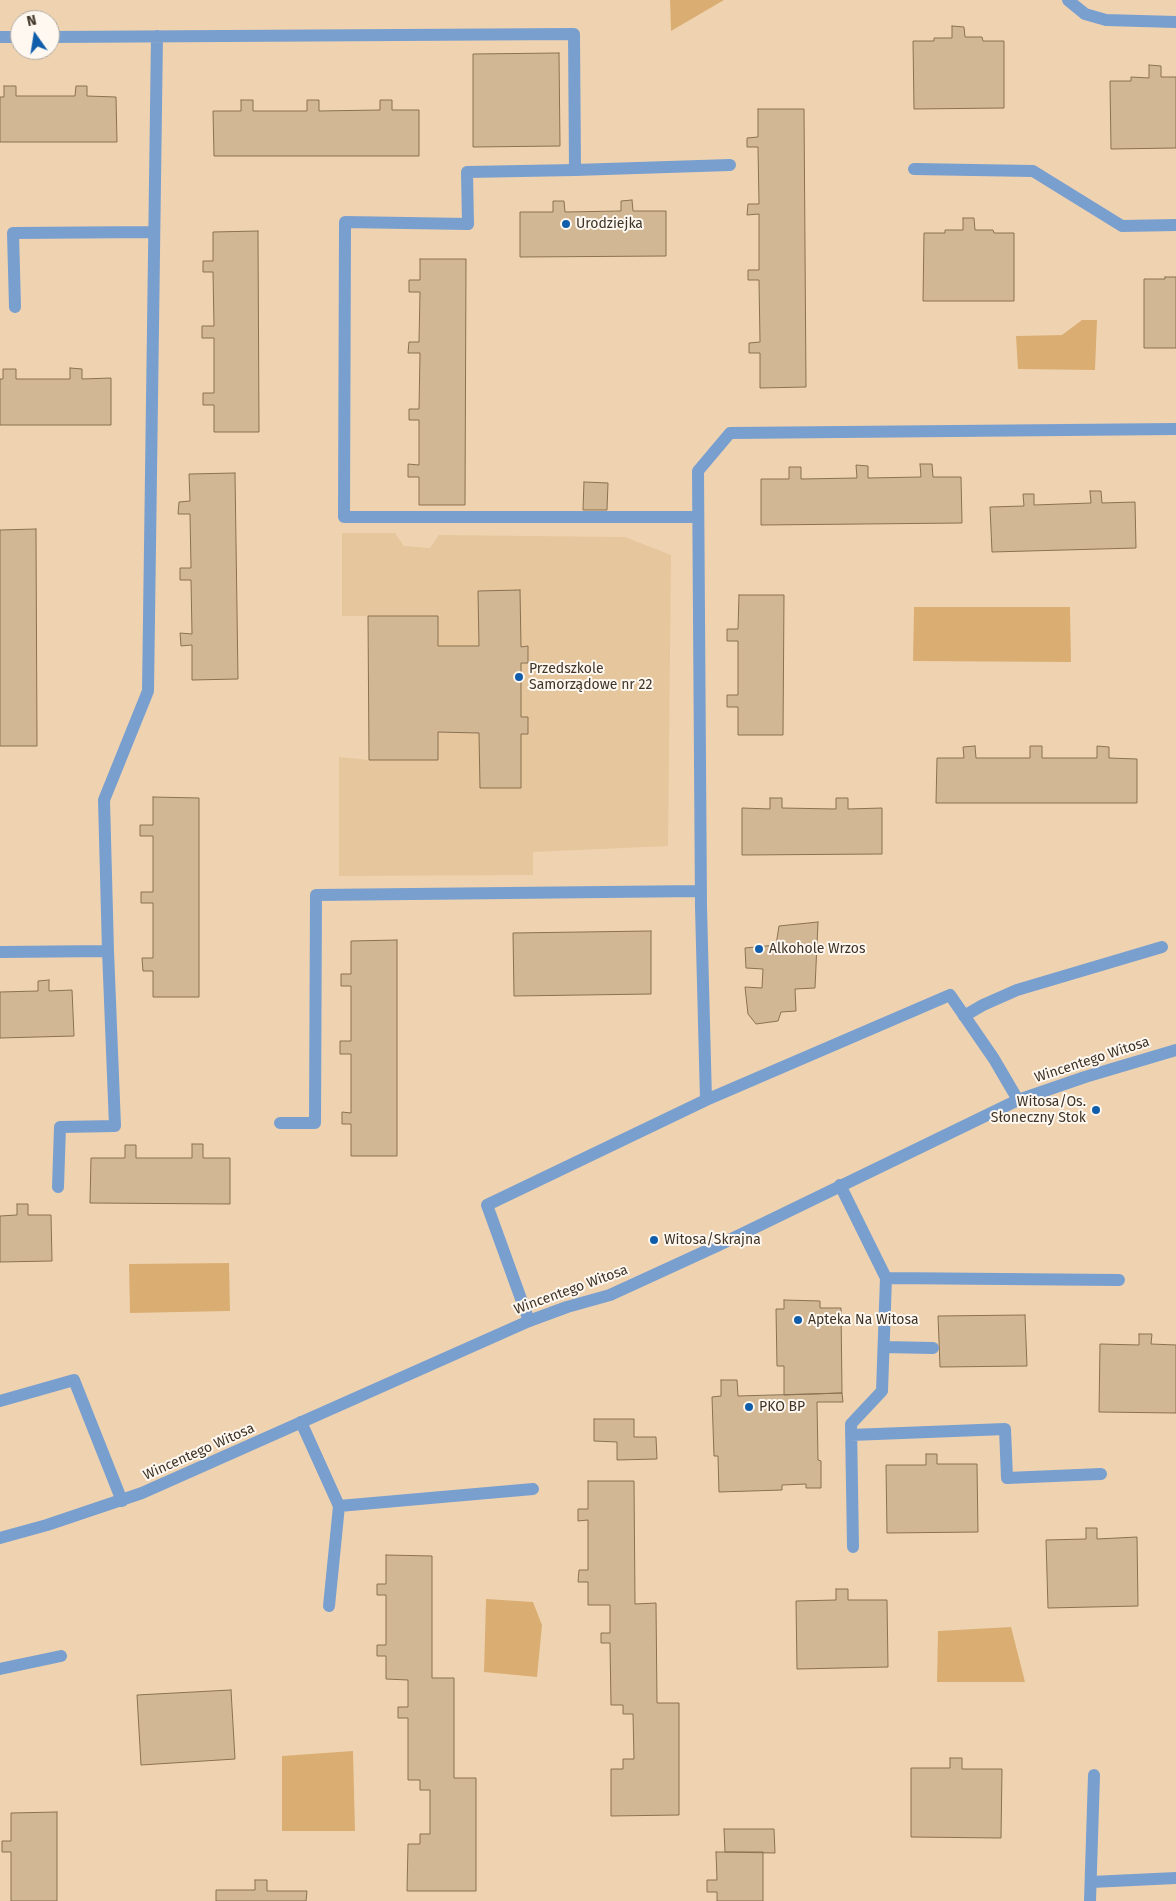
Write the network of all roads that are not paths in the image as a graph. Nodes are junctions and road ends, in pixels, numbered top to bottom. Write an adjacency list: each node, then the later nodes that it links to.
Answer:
1 (1068, 0): 2 (street)
2 (1176, 22)
3 (157, 36): 4 (street); 7 (street); 9 (street)
4 (60, 37)
5 (730, 165): 7 (street)
6 (914, 169): 8 (street)
7 (575, 170): 12 (street)
8 (1176, 225)
9 (153, 232): 10 (street); 15 (street)
10 (15, 307)
11 (1176, 429): 12 (street)
12 (697, 517): 13 (street)
13 (700, 891): 19 (street); 21 (street)
14 (1162, 946): 17 (street)
15 (108, 951): 16 (street); 23 (street)
16 (0, 952)
17 (964, 1016): 19 (street); 20 (street)
18 (1176, 1050): 20 (street, Wincentego Witosa)
19 (706, 1100): 26 (street)
20 (1018, 1100): 22 (street, Wincentego Witosa)
21 (280, 1123)
22 (840, 1185): 24 (street); 26 (street, Wincentego Witosa)
23 (58, 1187)
24 (886, 1278): 25 (street); 27 (street)
25 (1119, 1280)
26 (529, 1321): 30 (street, Wincentego Witosa)
27 (884, 1347): 28 (street); 31 (street)
28 (934, 1348)
29 (0, 1401): 34 (street)
30 (301, 1422): 34 (street, Wincentego Witosa); 35 (street)
31 (851, 1435): 32 (street); 37 (street)
32 (1101, 1474)
33 (532, 1489): 35 (street)
34 (122, 1501): 36 (street, Wincentego Witosa)
35 (339, 1506): 38 (street)
36 (0, 1538)
37 (853, 1547)
38 (329, 1606)
39 (62, 1656): 40 (street)
40 (0, 1669)
41 (1094, 1775): 43 (street)
42 (1176, 1878): 43 (street)
43 (1091, 1882): 44 (street)
44 (1090, 1901)

